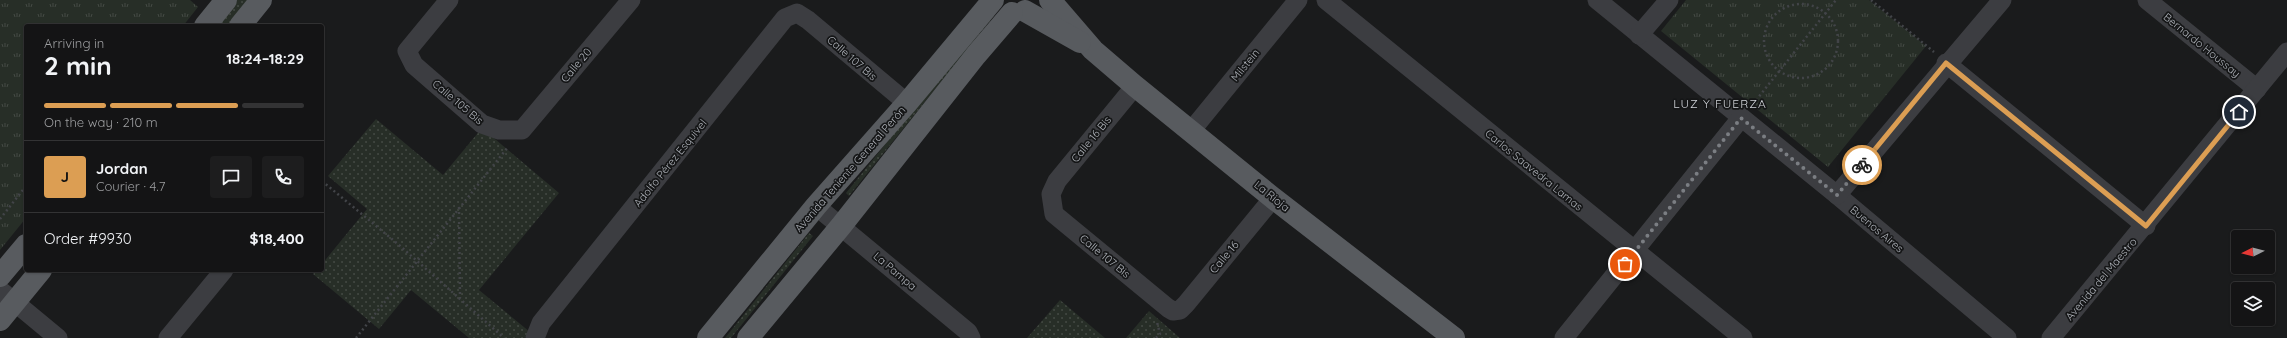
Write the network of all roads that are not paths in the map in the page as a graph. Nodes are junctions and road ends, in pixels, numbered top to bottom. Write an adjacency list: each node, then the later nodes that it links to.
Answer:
1 (261, 0): 16 (main road)
2 (449, 0): 25 (street, Calle 105 Bis)
3 (631, 0): 25 (street, Calle 20)
4 (993, 0): 23 (main road, Avenida Teniente General Perón)
5 (1050, 0): 18 (main road, La Rioja)
6 (1298, 0): 26 (street, Milstein)
7 (1326, 0): 34 (street, Carlos Saavedra Lamas)
8 (1597, 0): 17 (street, Buenos Aires)
9 (1669, 0): 17 (street)
10 (2002, 0): 20 (street)
11 (2147, 0): 22 (street, Bernardo Houssay)
12 (220, 2): 15 (main road)
13 (1018, 6): 18 (main road, La Rioja); 31 (main road)
14 (797, 13): 23 (street, Calle 107 Bis); 43 (street, Adolfo Pérez Esquivel)
15 (206, 24)
16 (242, 24)
17 (1639, 35): 24 (street, Buenos Aires)
18 (1093, 50): 21 (main road, La Rioja)
19 (2287, 52): 22 (street, Avenida del Maestro)
20 (1946, 63): 28 (street); 32 (street)
21 (1134, 86): 26 (main road, La Rioja); 27 (street, Calle 16 Bis)
22 (2257, 89): 32 (street, Avenida del Maestro)
23 (907, 103): 30 (main road, Avenida Teniente General Perón)
24 (1741, 118): 28 (street, Buenos Aires); 34 (street)
25 (522, 130)
26 (1191, 131): 29 (main road, La Rioja)
27 (1051, 194): 39 (street, Calle 107 Bis)
28 (1837, 195): 50 (street, Buenos Aires)
29 (1273, 198): 39 (street, Calle 16); 47 (main road, La Rioja)
30 (816, 206): 31 (street, La Pampa); 44 (main road, Avenida Teniente General Perón)
31 (841, 226): 45 (main road); 46 (street, La Pampa)
32 (2146, 226): 51 (street, Avenida del Maestro)
33 (24, 247): 37 (main road)
34 (1635, 252): 48 (street); 49 (street, Carlos Saavedra Lamas)
35 (38, 272): 38 (main road)
36 (222, 272): 42 (street)
37 (0, 276)
38 (7, 297): 40 (main road); 41 (street)
39 (1173, 311)
40 (0, 320)
41 (58, 338)
42 (168, 338)
43 (535, 338)
44 (708, 338)
45 (748, 338)
46 (971, 338)
47 (1454, 338)
48 (1564, 338)
49 (1743, 338)
50 (2007, 338)
51 (2052, 338)

